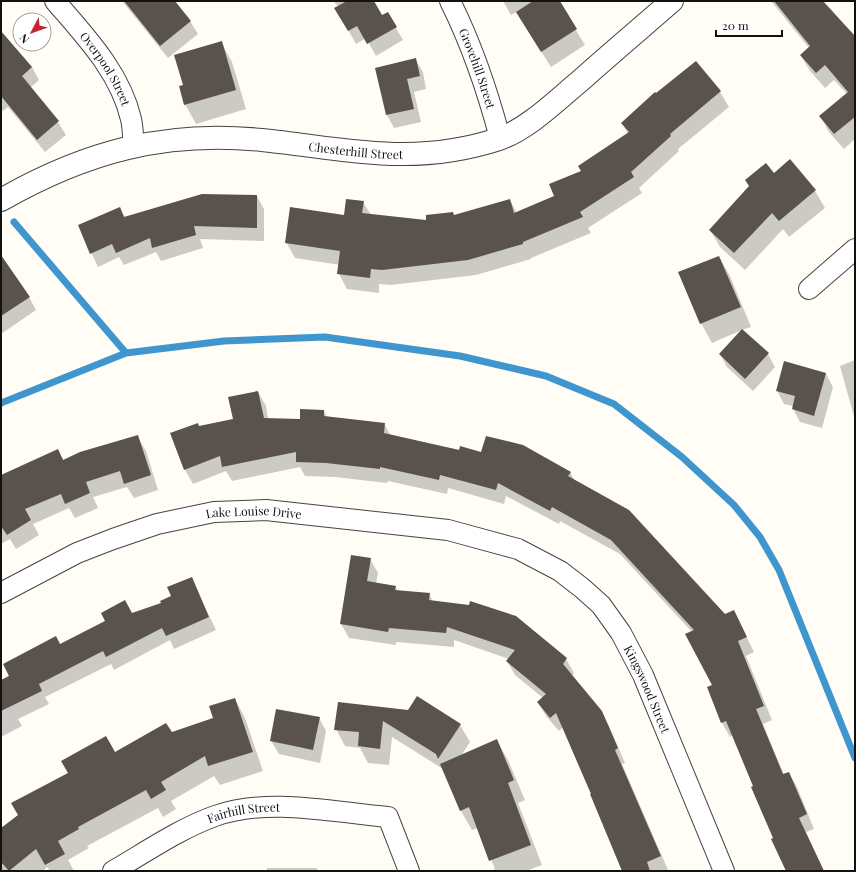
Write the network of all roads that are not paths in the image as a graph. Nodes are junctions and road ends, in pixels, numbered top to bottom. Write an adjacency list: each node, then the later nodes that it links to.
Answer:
1 (55, 1): 5 (street, Overpool Street)
2 (450, 1): 4 (street, Grovehill Street)
3 (672, 1): 4 (street, Chesterhill Street)
4 (500, 138): 5 (street, Chesterhill Street)
5 (134, 147): 6 (street, Chesterhill Street)
6 (1, 200)
7 (855, 249): 8 (street)
8 (809, 289)
9 (518, 549): 10 (street, Lake Louise Drive); 13 (street, Kingswood Street)
10 (1, 593)
11 (113, 871): 12 (street, Fairhill Street)
12 (409, 871)
13 (724, 871)

